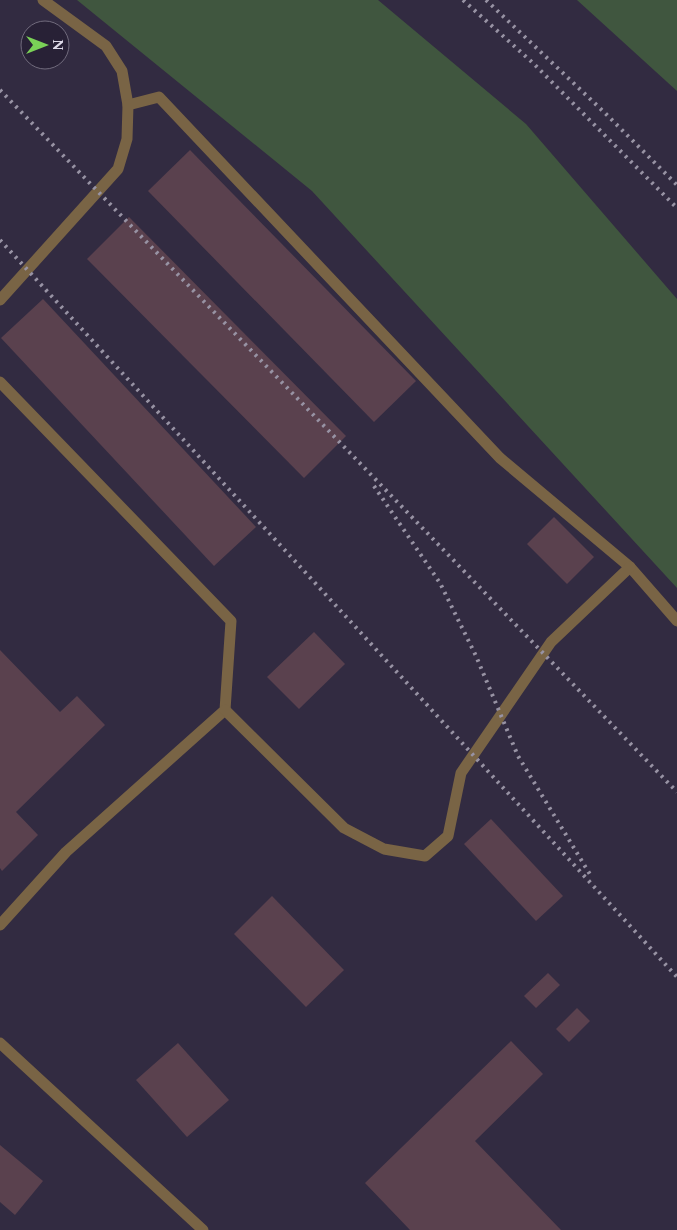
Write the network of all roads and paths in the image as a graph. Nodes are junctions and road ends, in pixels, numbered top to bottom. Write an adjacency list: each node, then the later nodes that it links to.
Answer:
1 (43, 0): 2 (lane)
2 (128, 106): 3 (lane); 5 (lane)
3 (0, 300)
4 (0, 382): 7 (lane)
5 (630, 567): 6 (lane); 7 (lane)
6 (677, 621)
7 (225, 710): 8 (lane)
8 (0, 925)
9 (0, 1043): 10 (lane)
10 (204, 1230)

